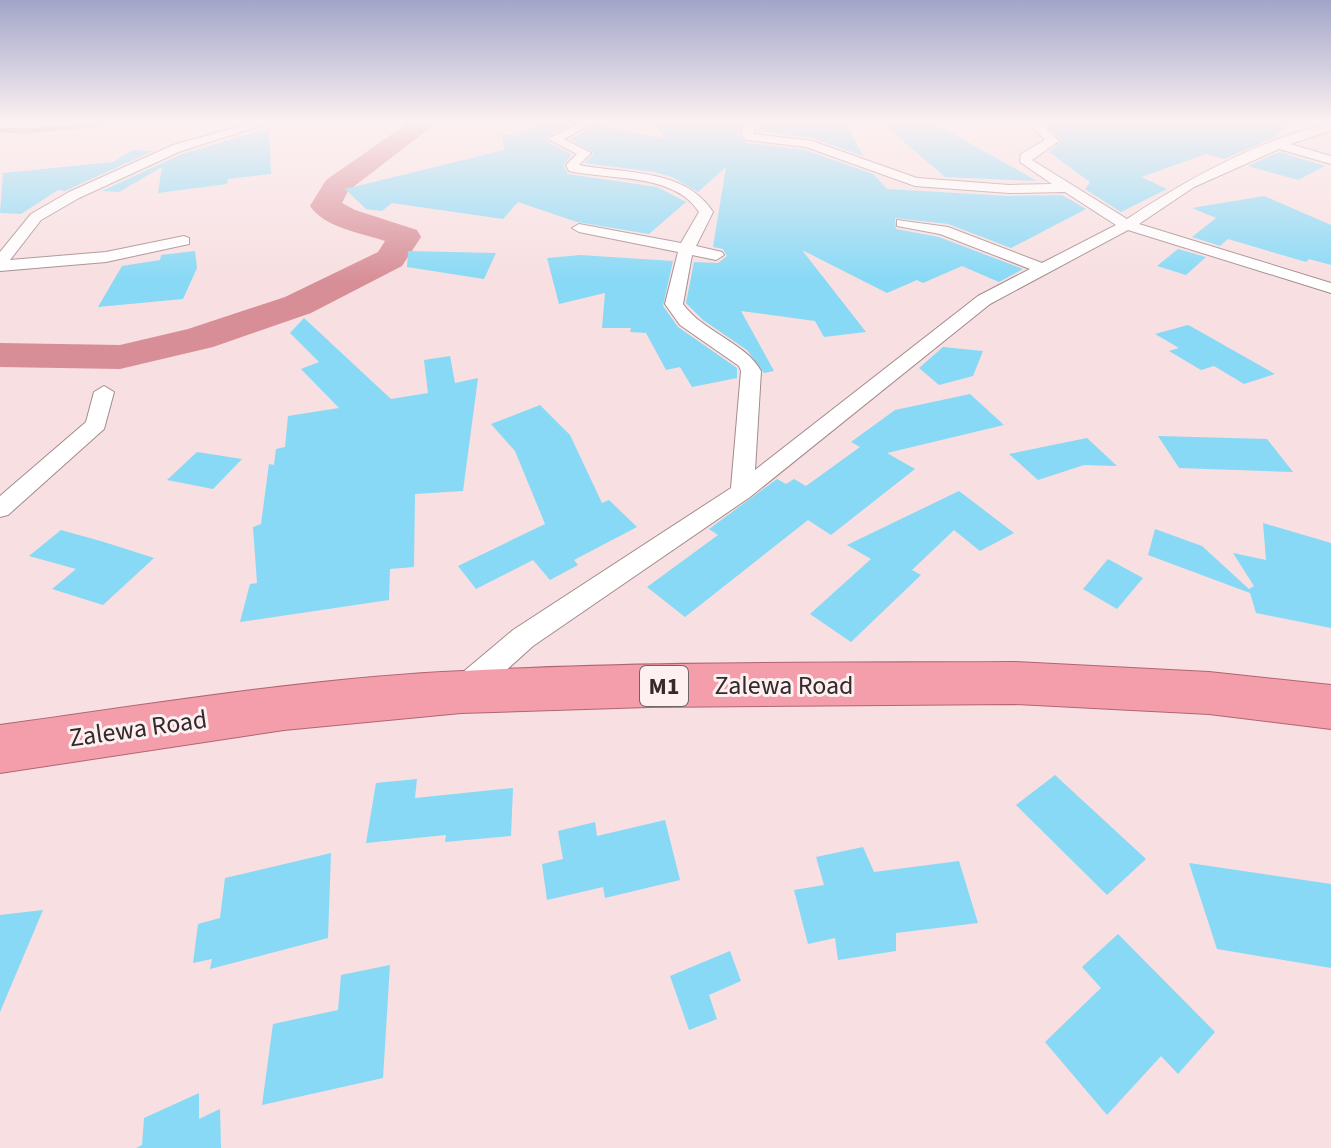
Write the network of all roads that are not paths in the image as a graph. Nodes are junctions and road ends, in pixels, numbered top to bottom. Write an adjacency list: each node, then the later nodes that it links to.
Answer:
1 (118, 175): 13 (street)
2 (613, 175): 11 (street)
3 (894, 175): 6 (street)
4 (1045, 175): 6 (street)
5 (1211, 175): 8 (street)
6 (1065, 188): 8 (street)
7 (902, 223): 14 (street)
8 (1127, 225): 14 (street); 15 (street)
9 (579, 228): 11 (street)
10 (184, 241): 13 (street)
11 (684, 250): 12 (street); 17 (street)
12 (716, 255)
13 (0, 264)
14 (1043, 269): 17 (street)
15 (1331, 288)
16 (104, 392): 18 (street)
17 (742, 491): 19 (street)
18 (0, 509)
19 (461, 692): 20 (highway, Zalewa Road / M1); 21 (highway, Zalewa Road / M1)
20 (1331, 707)
21 (0, 749)

